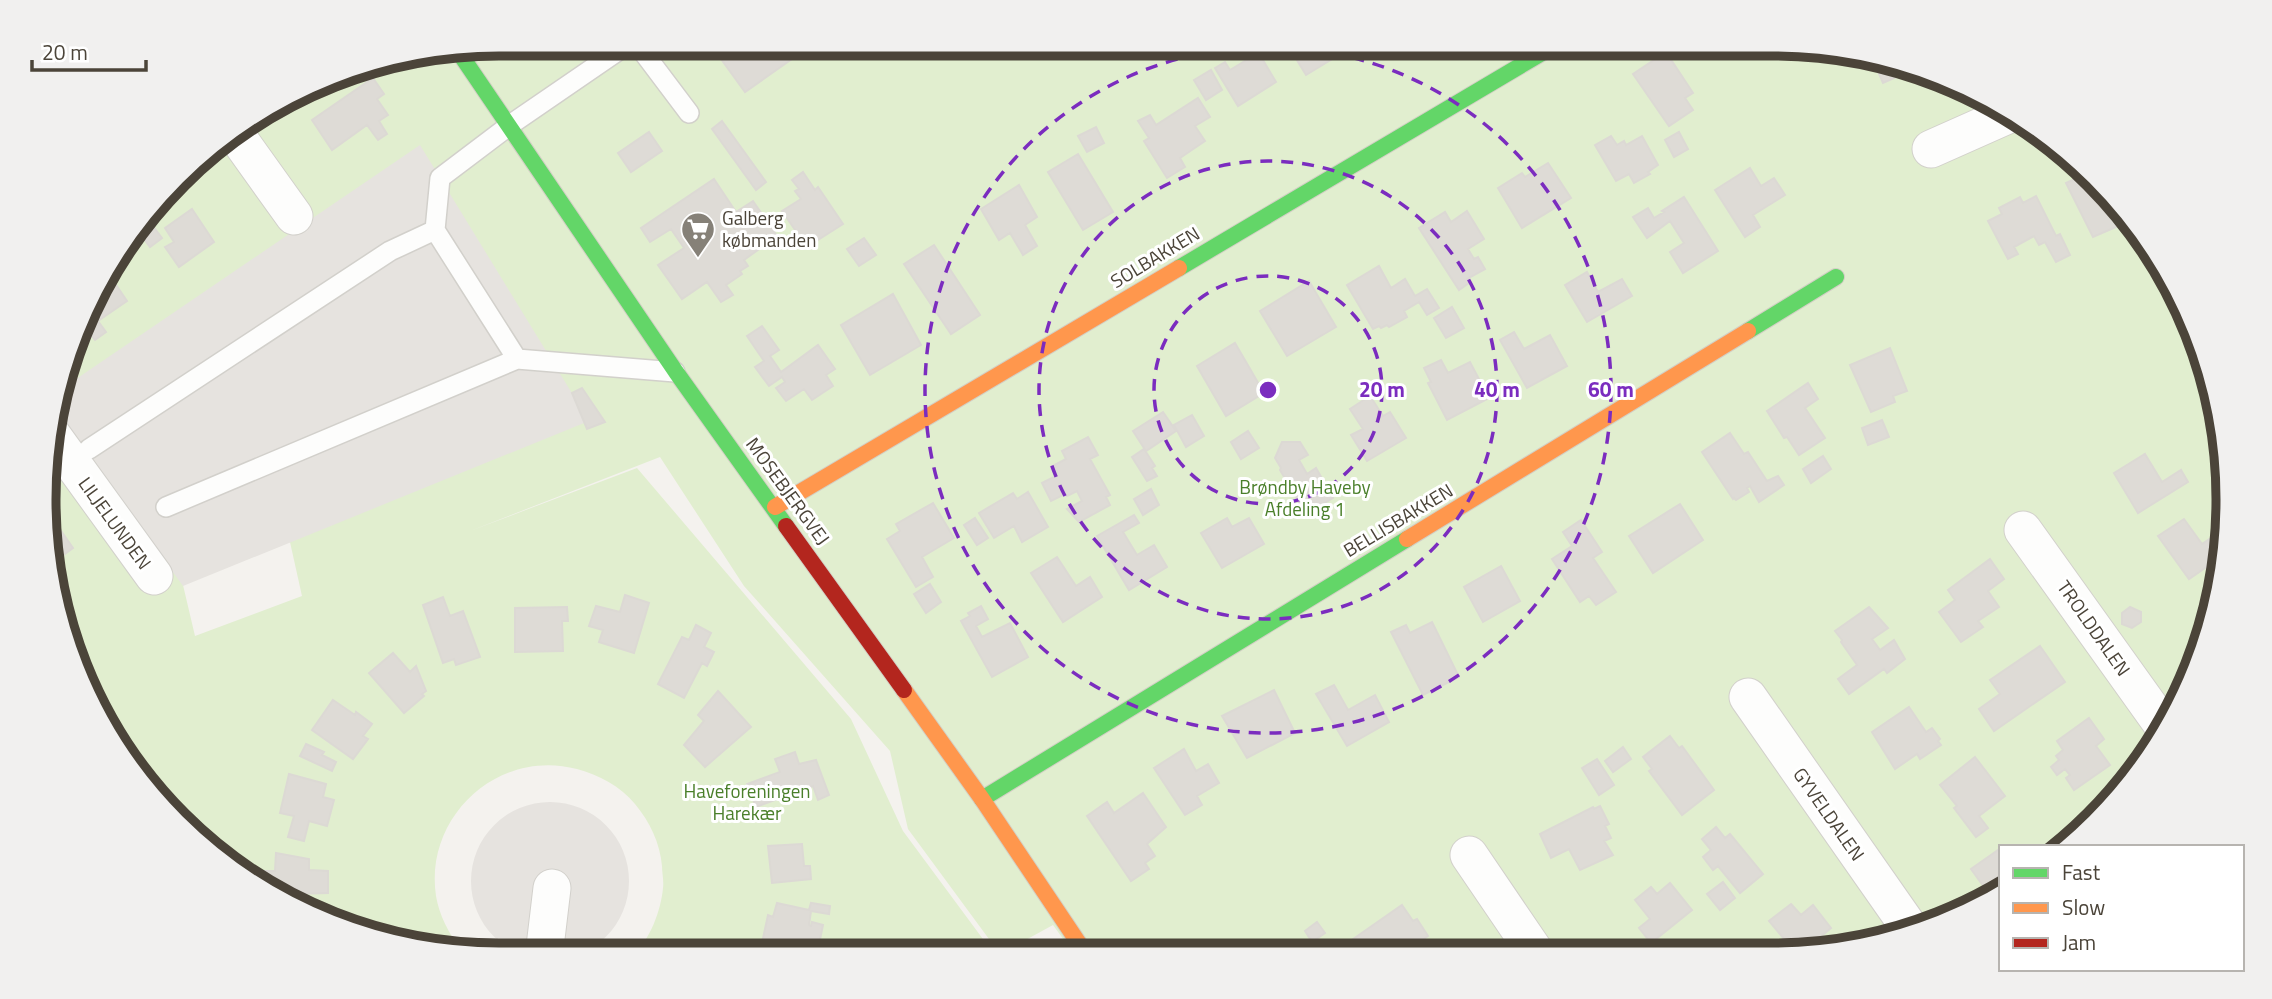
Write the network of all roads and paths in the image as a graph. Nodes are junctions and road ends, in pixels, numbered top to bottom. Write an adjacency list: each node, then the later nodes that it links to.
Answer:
1 (611, 56): 7 (lane)
2 (646, 56): 5 (lane)
3 (1536, 56): 18 (street, SOLBAKKEN)
4 (463, 58): 7 (street, MOSEBJERGVEJ)
5 (689, 113)
6 (2000, 119): 9 (street)
7 (510, 125): 11 (lane); 14 (street, MOSEBJERGVEJ)
8 (240, 141): 10 (street)
9 (1931, 149)
10 (294, 216)
11 (435, 230): 13 (lane); 16 (lane)
12 (1836, 277): 23 (street, BELLISBAKKEN)
13 (517, 359): 14 (lane); 17 (lane)
14 (677, 372): 18 (street, MOSEBJERGVEJ)
15 (60, 446): 20 (street, LILJELUNDEN)
16 (89, 449)
17 (166, 507)
18 (775, 507): 23 (street, MOSEBJERGVEJ)
19 (2023, 530): 22 (street, TROLDDALEN)
20 (154, 576)
21 (1748, 697): 26 (street, GYVELDALEN)
22 (2158, 719)
23 (982, 799): 28 (street, MOSEBJERGVEJ)
24 (1469, 855): 29 (street)
25 (552, 888): 27 (street)
26 (1905, 922)
27 (545, 943)
28 (1074, 943)
29 (1529, 943)

